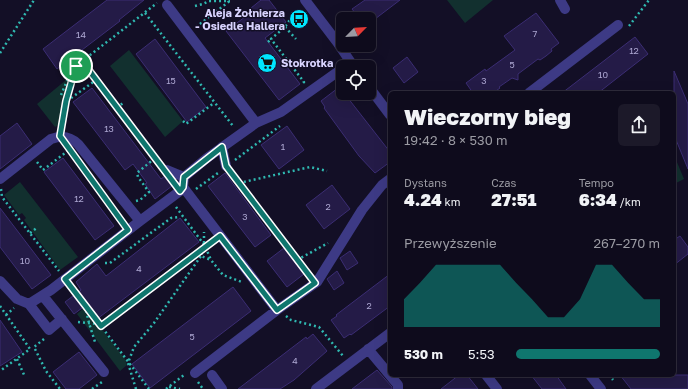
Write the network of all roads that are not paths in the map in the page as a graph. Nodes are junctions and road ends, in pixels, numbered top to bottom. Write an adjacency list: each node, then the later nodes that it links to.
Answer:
1 (306, 0): 4 (street)
2 (164, 2): 9 (street)
3 (621, 27): 6 (street)
4 (345, 60)
5 (336, 74): 9 (street)
6 (532, 91)
7 (376, 96): 8 (street)
8 (388, 112)
9 (256, 123): 10 (street)
10 (222, 147): 11 (street); 15 (street)
11 (226, 166)
12 (165, 170): 15 (street)
13 (0, 179): 16 (street)
14 (388, 180): 20 (street)
15 (185, 186): 16 (street); 20 (street)
16 (140, 221): 18 (street)
17 (0, 281): 19 (street)
18 (47, 293): 19 (street); 21 (street)
19 (29, 304): 21 (street)
20 (277, 310): 25 (street)
21 (62, 319): 24 (street)
22 (388, 334): 23 (street)
23 (368, 349): 26 (street); 32 (street)
24 (104, 372)
25 (195, 373)
26 (388, 373)
27 (212, 375): 31 (street)
28 (391, 377): 33 (street)
29 (488, 377): 34 (street)
30 (592, 377): 35 (street)
31 (222, 389)
32 (316, 389)
33 (398, 389)
34 (497, 389)
35 (601, 389)

